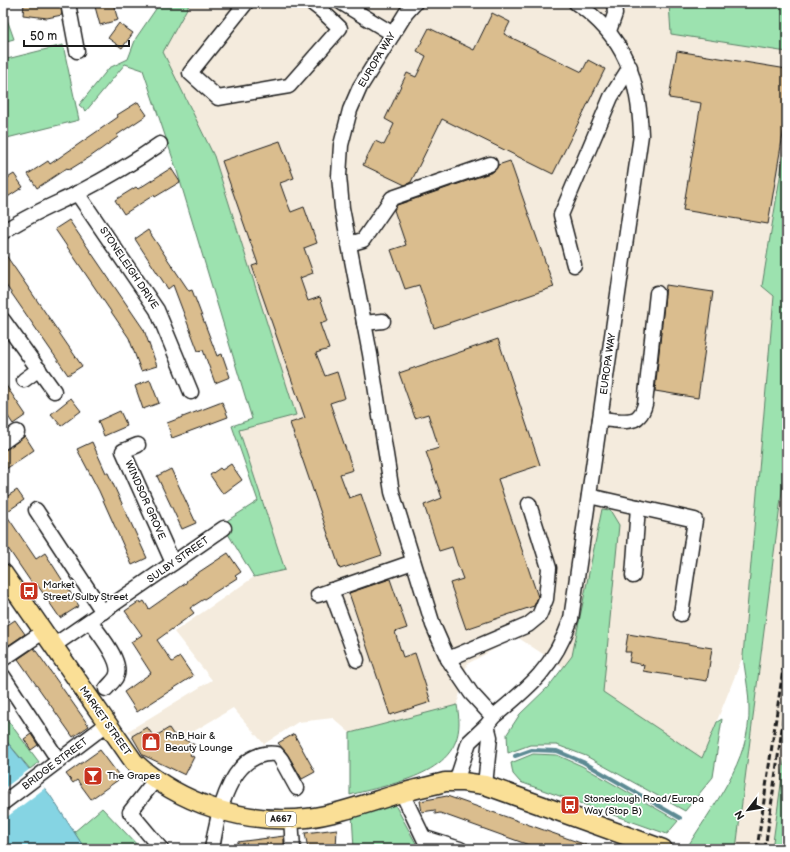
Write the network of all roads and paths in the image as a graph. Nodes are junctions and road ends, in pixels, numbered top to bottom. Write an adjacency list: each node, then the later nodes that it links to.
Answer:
1 (68, 3): 10 (street)
2 (246, 3): 7 (street)
3 (342, 3): 9 (street)
4 (415, 3): 9 (street, EUROPA WAY)
5 (576, 3): 8 (street, EUROPA WAY)
6 (614, 3): 8 (street)
7 (320, 5)
8 (609, 31): 11 (street, EUROPA WAY)
9 (393, 34): 16 (street, EUROPA WAY)
10 (78, 51)
11 (630, 67): 17 (street); 26 (street, EUROPA WAY)
12 (160, 144): 14 (street)
13 (490, 164): 16 (street)
14 (77, 193): 15 (street); 25 (street, STONELEIGH DRIVE)
15 (3, 232)
16 (349, 244): 21 (street, EUROPA WAY)
17 (574, 265)
18 (657, 293): 26 (street)
19 (3, 320): 22 (street)
20 (383, 321): 21 (street)
21 (364, 323): 35 (street, EUROPA WAY)
22 (39, 369): 23 (street); 24 (street)
23 (24, 380)
24 (54, 391)
25 (190, 392)
26 (600, 419): 30 (street, EUROPA WAY)
27 (17, 432): 28 (street)
28 (3, 442)
29 (138, 445): 36 (street, WINDSOR GROVE)
30 (589, 496): 32 (street); 49 (street, EUROPA WAY)
31 (529, 504): 45 (street)
32 (638, 508): 38 (street); 40 (street)
33 (36, 510): 39 (street)
34 (224, 528): 36 (street, SULBY STREET)
35 (413, 562): 45 (street, EUROPA WAY); 46 (street)
36 (173, 563): 39 (street, SULBY STREET)
37 (3, 573): 42 (main road, MARKET STREET / A667)
38 (633, 576)
39 (103, 612): 41 (street, SULBY STREET)
40 (682, 614)
41 (90, 621): 43 (street, SULBY STREET); 48 (street)
42 (43, 632): 43 (main road, MARKET STREET / A667); 44 (street)
43 (53, 646): 50 (main road, MARKET STREET / A667)
44 (3, 659)
45 (448, 659): 49 (street, EUROPA WAY)
46 (357, 660)
47 (3, 676): 51 (street)
48 (106, 689)
49 (490, 721): 53 (street, EUROPA WAY); 54 (street)
50 (107, 724): 51 (street, BRIDGE STREET); 52 (main road, MARKET STREET / A667)
51 (54, 764): 57 (street, BRIDGE STREET)
52 (155, 780): 58 (main road, MARKET STREET / A667); 61 (street)
53 (456, 782): 54 (main road, MARKET STREET / A667); 56 (main road, MARKET STREET / A667)
54 (485, 785): 65 (main road, A667)
55 (297, 788): 58 (street)
56 (402, 793): 59 (main road, MARKET STREET / A667); 60 (street)
57 (3, 803)
58 (220, 810): 59 (main road, MARKET STREET / A667); 62 (street)
59 (291, 818): 63 (street)
60 (427, 844): 64 (street)
61 (162, 849)
62 (212, 849)
63 (293, 849)
64 (460, 849)
65 (664, 849)

